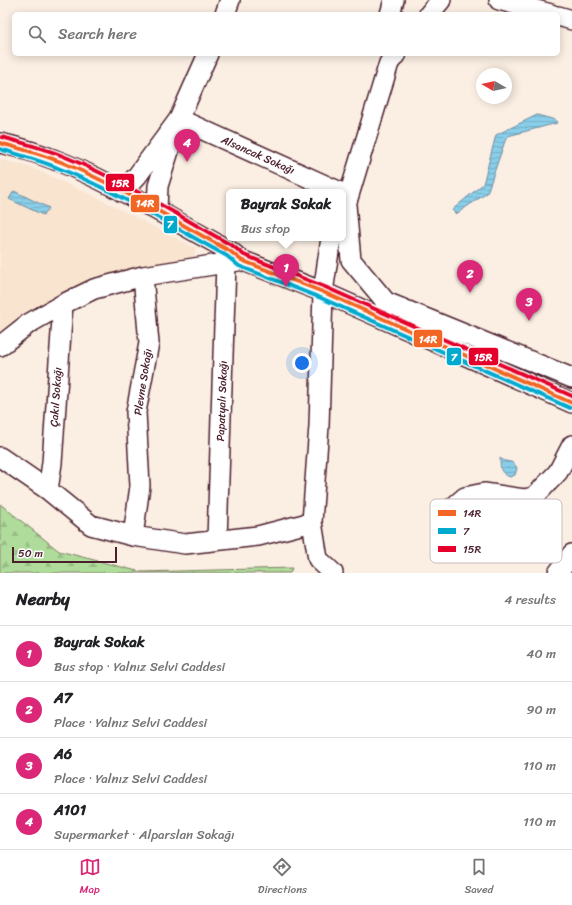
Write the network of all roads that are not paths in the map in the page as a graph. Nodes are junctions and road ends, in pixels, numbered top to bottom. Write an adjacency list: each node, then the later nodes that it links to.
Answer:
1 (230, 0): 5 (street)
2 (394, 0): 6 (street)
3 (441, 0): 7 (street)
4 (499, 0): 8 (street)
5 (226, 12)
6 (391, 12)
7 (431, 12)
8 (544, 12)
9 (560, 17): 10 (street)
10 (572, 20)
11 (207, 56): 14 (street)
12 (379, 56): 19 (street)
13 (394, 56): 22 (street)
14 (179, 119): 18 (street, Alsancak Sokağı); 20 (street); 23 (street)
15 (0, 130): 17 (street)
16 (0, 142): 17 (street)
17 (37, 153): 20 (street)
18 (334, 189)
19 (339, 189)
20 (122, 192): 23 (street)
21 (346, 205): 30 (street)
22 (346, 205)
23 (157, 210): 25 (street)
24 (331, 241): 27 (street)
25 (233, 262): 26 (street); 27 (street); 40 (street, Papatyalı Sokağı)
26 (142, 276): 28 (street); 39 (street, Plevne Sokağı)
27 (323, 292): 31 (street); 38 (street)
28 (63, 304): 29 (street); 34 (street, Çakıl Sokağı)
29 (0, 346)
30 (572, 378)
31 (572, 403)
32 (572, 445): 36 (street)
33 (0, 457): 34 (street)
34 (48, 490): 39 (street)
35 (463, 499): 37 (street)
36 (524, 499)
37 (524, 499)
38 (312, 522): 40 (street); 42 (street)
39 (133, 536): 40 (street)
40 (217, 540)
41 (572, 554): 43 (street)
42 (333, 573)
43 (558, 573)

